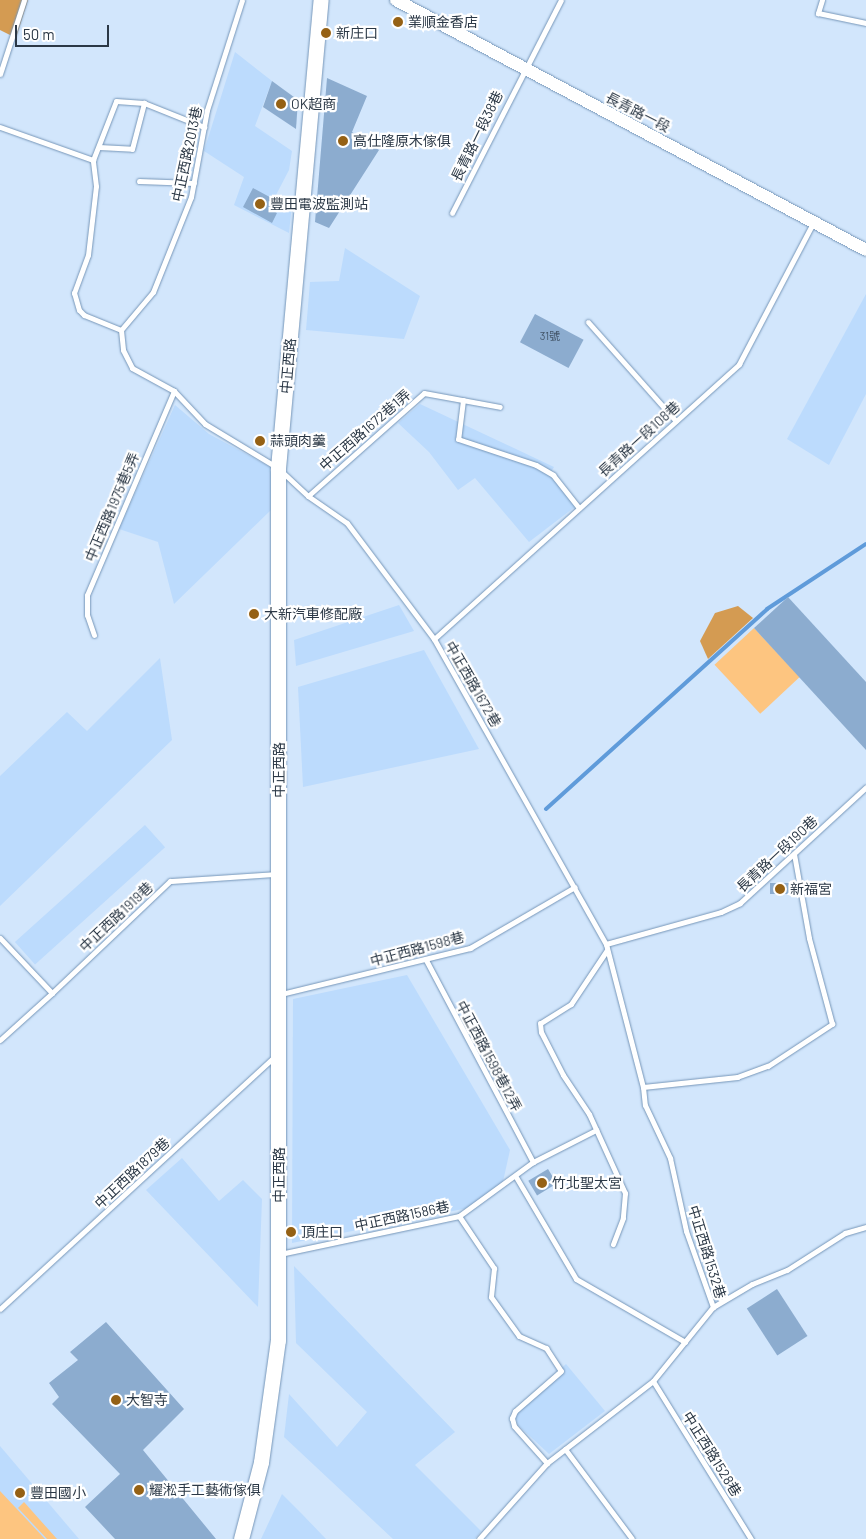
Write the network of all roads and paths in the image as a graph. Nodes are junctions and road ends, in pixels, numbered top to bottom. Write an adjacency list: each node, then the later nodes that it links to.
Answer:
1 (24, 0): 10 (lane)
2 (242, 0): 13 (lane, 中正西路2013巷)
3 (321, 0): 27 (main road, 中正西路)
4 (396, 0): 7 (street, 長青路一段)
5 (561, 0): 9 (lane, 長青路一段38巷)
6 (822, 0): 8 (lane)
7 (411, 4): 9 (street, 長青路一段)
8 (866, 23)
9 (524, 70): 18 (lane, 長青路一段38巷); 19 (street, 長青路一段)
10 (0, 74)
11 (144, 103): 13 (lane); 14 (lane); 14 (lane)
12 (0, 126): 15 (lane)
13 (204, 127): 17 (lane, 中正西路2013巷)
14 (99, 147): 15 (lane)
15 (93, 160): 22 (lane)
16 (139, 181): 17 (lane)
17 (194, 183): 22 (lane, 中正西路2013巷)
18 (452, 213)
19 (814, 220): 20 (street, 長青路一段); 26 (lane, 長青路一段108巷)
20 (866, 250)
21 (588, 322): 26 (lane)
22 (121, 330): 23 (lane, 中正西路1672巷)
23 (174, 391): 27 (lane, 中正西路1672巷); 30 (lane, 中正西路1975巷5弄)
24 (462, 400): 25 (lane, 中正西路1672巷1弄); 28 (lane, 中正西路1672巷1弄); 29 (lane)
25 (500, 407)
26 (676, 421): 29 (lane, 長青路一段108巷)
27 (278, 468): 28 (lane, 中正西路1672巷); 34 (main road, 中正西路)
28 (308, 496): 31 (lane, 中正西路1672巷)
29 (579, 508): 31 (lane, 長青路一段108巷)
30 (94, 635)
31 (434, 639): 35 (lane, 中正西路1672巷)
32 (866, 787): 33 (lane, 長青路一段190巷)
33 (794, 854): 37 (lane, 長青路一段190巷); 43 (lane)
34 (280, 874): 39 (lane, 中正西路1919巷); 40 (main road, 中正西路)
35 (575, 887): 37 (lane, 中正西路1672巷); 38 (lane, 中正西路1598巷)
36 (0, 938): 39 (lane)
37 (606, 947): 43 (lane, 中正西路1532巷); 44 (lane)
38 (426, 960): 40 (lane, 中正西路1598巷); 45 (lane, 中正西路1598巷12弄)
39 (52, 993): 41 (lane, 中正西路1919巷)
40 (280, 994): 42 (main road, 中正西路)
41 (0, 1040)
42 (278, 1054): 50 (main road, 中正西路); 52 (lane, 中正西路1879巷)
43 (643, 1087): 51 (lane, 中正西路1532巷)
44 (596, 1130): 45 (lane, 中正西路1586巷); 49 (lane)
45 (533, 1162): 46 (lane, 中正西路1586巷)
46 (516, 1177): 47 (lane, 中正西路1586巷); 53 (lane)
47 (459, 1216): 50 (lane, 中正西路1586巷); 56 (lane)
48 (866, 1227): 51 (lane)
49 (613, 1244)
50 (280, 1254): 57 (main road, 中正西路)
51 (713, 1307): 53 (lane, 中正西路1532巷)
52 (0, 1309)
53 (685, 1342): 54 (lane, 中正西路1532巷)
54 (653, 1381): 55 (lane, 中正西路1532巷); 60 (lane, 中正西路1528巷)
55 (565, 1449): 56 (lane, 中正西路1532巷); 59 (lane)
56 (547, 1463): 58 (lane, 中正西路1532巷)
57 (242, 1539)
58 (479, 1539)
59 (632, 1539)
60 (751, 1539)

